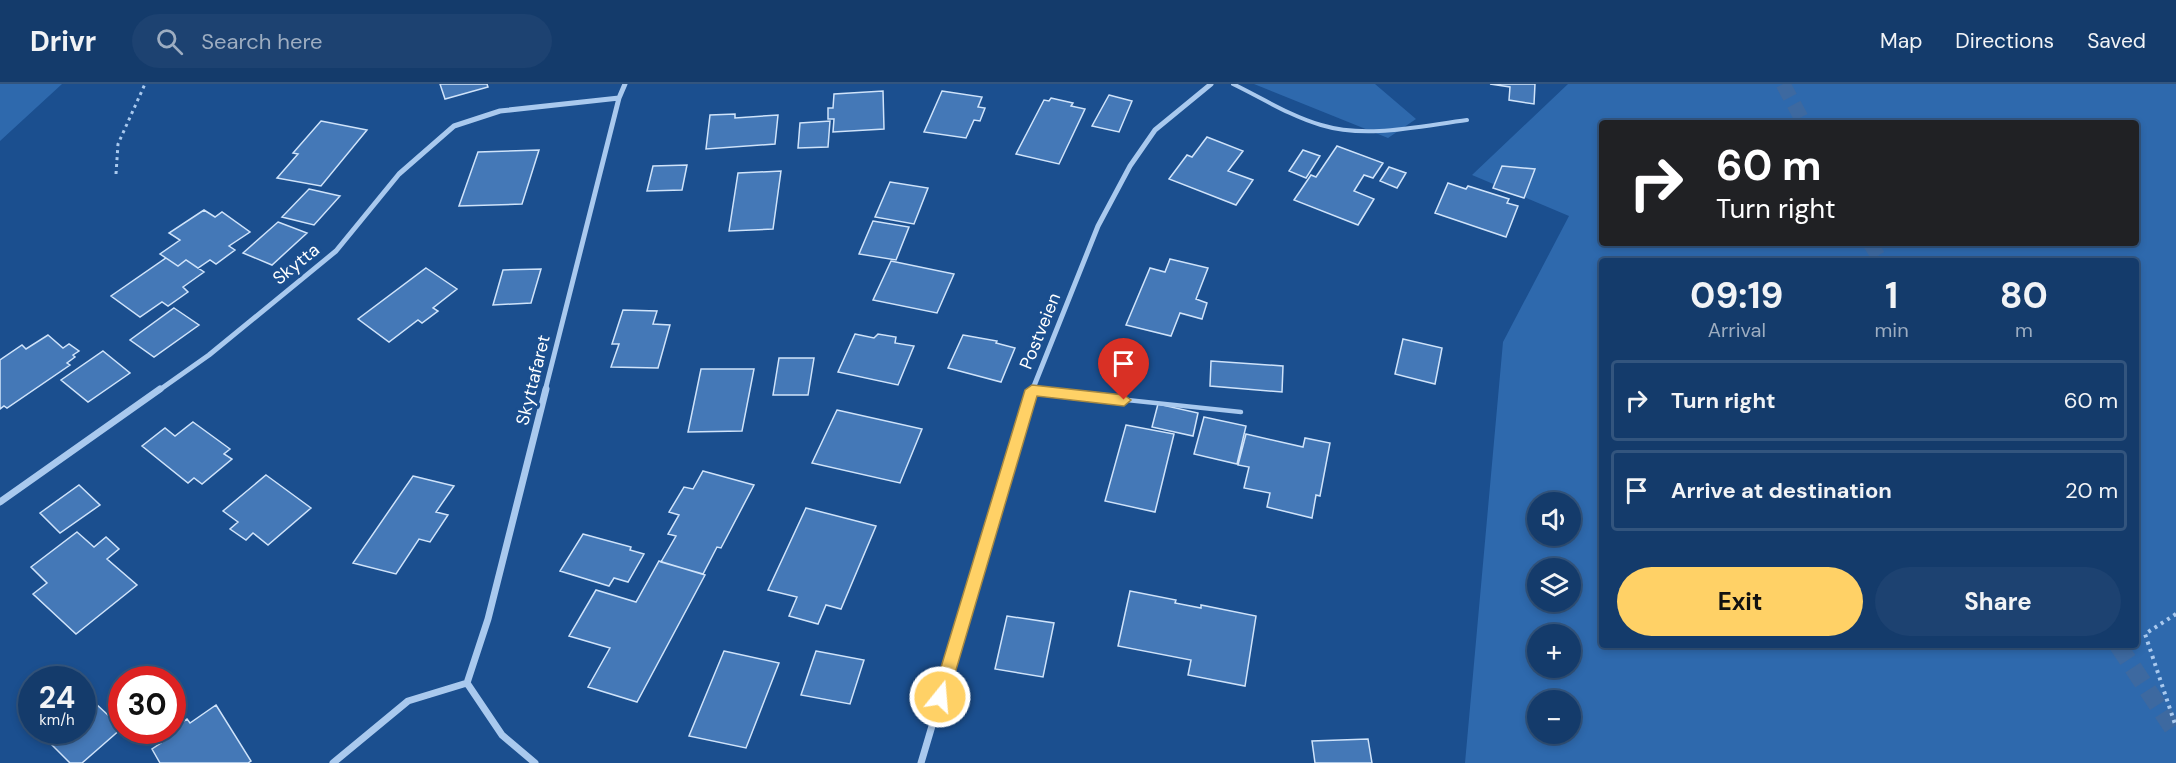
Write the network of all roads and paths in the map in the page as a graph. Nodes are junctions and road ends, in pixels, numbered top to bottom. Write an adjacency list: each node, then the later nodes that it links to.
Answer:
1 (145, 84): 7 (path)
2 (625, 84): 5 (street, Skyttafaret)
3 (1211, 84): 8 (street, Postveien)
4 (1233, 84): 6 (lane)
5 (619, 98): 10 (street, Skytta); 12 (street, Skyttafaret)
6 (1467, 120)
7 (116, 174)
8 (1032, 390): 9 (lane); 16 (street, Postveien)
9 (1241, 412)
10 (0, 502)
11 (2176, 614): 13 (path)
12 (467, 682): 14 (street); 15 (street)
13 (2176, 727)
14 (333, 763)
15 (535, 763)
16 (921, 763)

